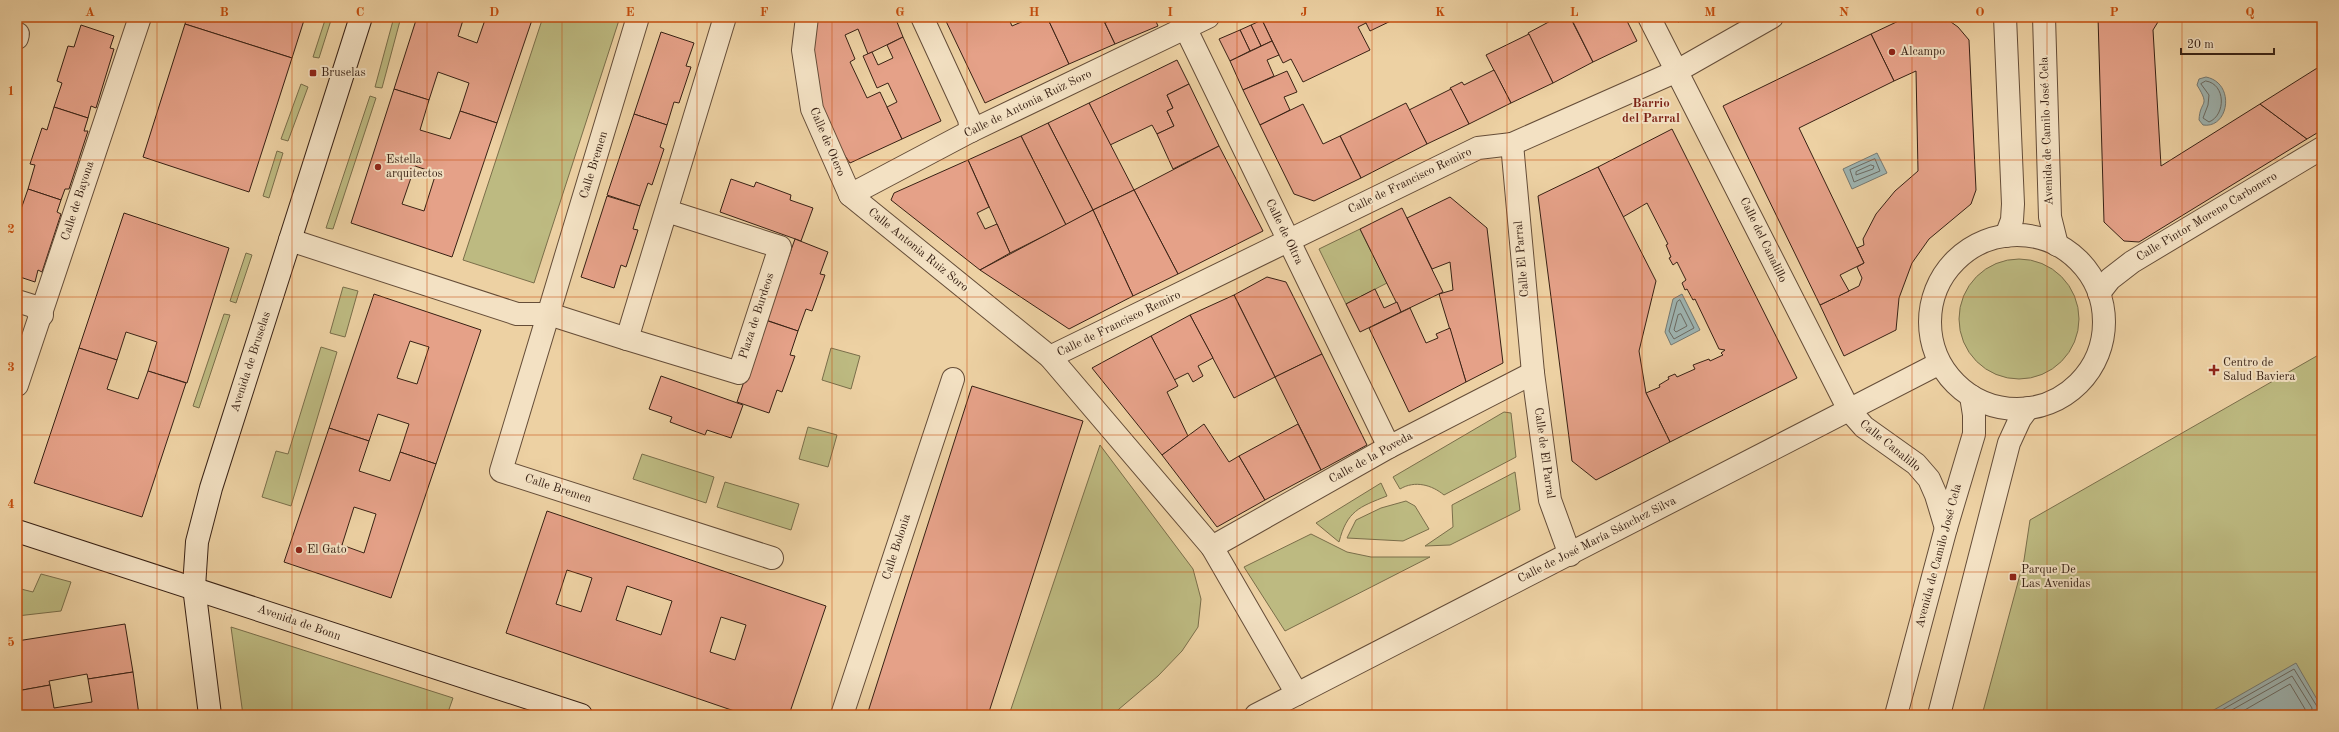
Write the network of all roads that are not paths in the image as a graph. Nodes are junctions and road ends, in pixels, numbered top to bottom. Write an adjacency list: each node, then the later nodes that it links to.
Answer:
1 (140, 17): 27 (street, Calle de Bayona)
2 (361, 17): 20 (street, Avenida de Bruselas)
3 (638, 17): 26 (street, Calle Bremen)
4 (725, 17): 18 (street)
5 (807, 17): 17 (street, Calle de Otero)
6 (922, 17): 14 (street)
7 (1208, 17): 12 (street, Calle de Antonia Ruiz Soro)
8 (1649, 17): 13 (street, Calle del Canalillo)
9 (1772, 17): 13 (street, Calle de Francisco Remiro)
10 (2005, 17): 19 (street)
11 (2044, 17): 22 (street, Avenida de Camilo José Cela)
12 (1183, 22): 14 (street, Calle de Antonia Ruiz Soro); 21 (street, Calle de Oltra)
13 (1677, 71): 15 (street, Calle de Francisco Remiro); 36 (street, Calle del Canalillo)
14 (971, 131): 17 (street, Calle de Antonia Ruiz Soro)
15 (1512, 144): 21 (street, Calle de Francisco Remiro); 31 (street, Calle El Parral)
16 (2322, 148): 23 (street, Calle Pintor Moreno Carbonero)
17 (850, 195): 25 (street, Calle Antonia Ruiz Soro)
18 (667, 211): 28 (street); 28 (street, Plaza de Burdeos)
19 (2006, 236): 22 (street); 30 (street)
20 (290, 240): 26 (street); 43 (street, Avenida de Bruselas)
21 (1288, 241): 29 (street, Calle de Francisco Remiro); 37 (street, Calle de Oltra)
22 (2057, 245): 23 (street)
23 (2099, 293): 35 (street)
24 (17, 301): 27 (street)
25 (986, 305): 29 (street, Calle de Francisco Remiro)
26 (549, 314): 28 (street); 42 (street, Calle Bremen)
27 (42, 315): 33 (street, Calle de Bayona)
28 (627, 339)
29 (1050, 357): 40 (street, Calle de Francisco Remiro)
30 (1938, 364): 34 (street); 36 (street, Calle de José María Sánchez Silva)
31 (1533, 373): 37 (street, Calle de la Poveda); 41 (street, Calle de El Parral)
32 (953, 379): 47 (street, Calle Bolonia)
33 (17, 385)
34 (1971, 396): 35 (street); 38 (street, Avenida de Camilo José Cela)
35 (2028, 408): 50 (street)
36 (1848, 410): 38 (street, Calle Canalillo); 41 (street, Calle de José María Sánchez Silva)
37 (1389, 447): 40 (street, Calle de la Poveda)
38 (1946, 528): 49 (street, Avenida de Camilo José Cela)
39 (17, 531): 43 (street, Avenida de Bonn)
40 (1212, 548): 44 (street, Calle de Francisco Remiro)
41 (1570, 554): 44 (street, Calle de José María Sánchez Silva)
42 (772, 558)
43 (194, 587): 45 (street, Avenida de Bruselas); 46 (street, Avenida de Bonn)
44 (1296, 694): 48 (street, Calle de José María Sánchez Silva)
45 (210, 715)
46 (581, 715)
47 (842, 715)
48 (1256, 715)
49 (1896, 715)
50 (1939, 715)

